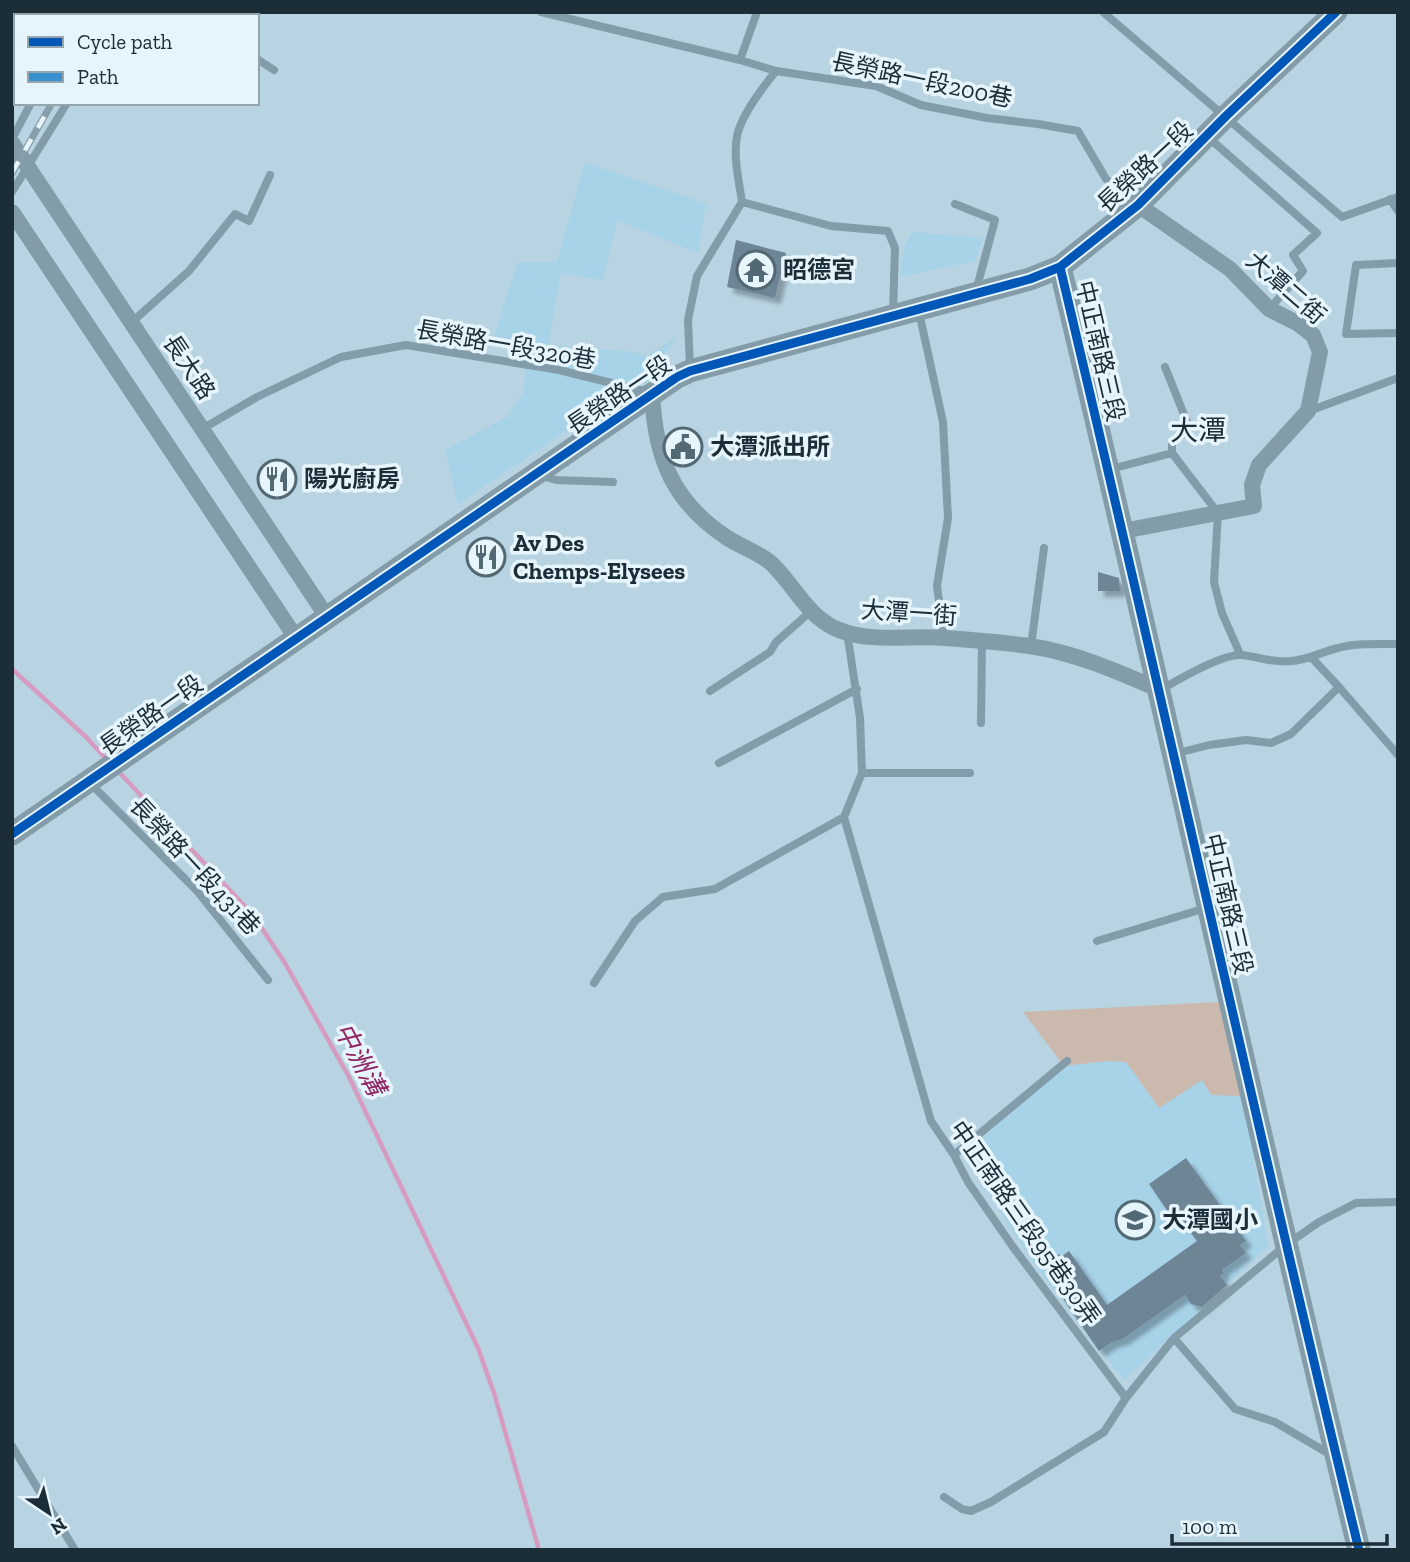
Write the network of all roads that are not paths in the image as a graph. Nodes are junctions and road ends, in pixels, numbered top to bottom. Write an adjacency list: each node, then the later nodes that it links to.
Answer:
1 (541, 12): 6 (lane)
2 (757, 12): 6 (lane)
3 (1102, 12): 11 (lane)
4 (1336, 12): 11 (street, 長榮路一段)
5 (259, 60): 7 (lane)
6 (740, 60): 8 (lane)
7 (274, 69)
8 (776, 71): 18 (lane); 20 (lane, 長榮路一段200巷)
9 (30, 105): 13 (lane)
10 (66, 105): 14 (lane)
11 (1226, 116): 12 (street, 長榮路一段); 17 (lane)
12 (1206, 136): 20 (street, 長榮路一段); 27 (lane)
13 (12, 141): 14 (street, 長大路)
14 (28, 166): 16 (lane); 29 (street, 長大路)
15 (270, 175): 29 (lane)
16 (12, 192)
17 (1394, 198): 21 (lane)
18 (742, 202): 28 (lane); 32 (lane)
19 (955, 204): 25 (lane)
20 (1138, 205): 24 (street, 長榮路一段); 27 (street, 大潭二街)
21 (1398, 211)
22 (12, 212): 47 (street)
23 (1398, 263): 30 (lane)
24 (1060, 267): 25 (street, 長榮路一段); 38 (street, 中正南路三段)
25 (975, 294): 26 (street, 長榮路一段)
26 (918, 309): 28 (street, 長榮路一段); 48 (lane)
27 (1269, 309): 35 (street, 大潭二街)
28 (893, 316): 32 (street, 長榮路一段)
29 (132, 322): 36 (street, 長大路)
30 (1398, 334)
31 (1165, 367): 37 (lane)
32 (690, 371): 34 (street, 長榮路一段)
33 (1398, 378): 35 (lane)
34 (652, 393): 36 (lane, 長榮路一段320巷); 39 (street, 長榮路一段); 44 (street, 大潭一街)
35 (1308, 411): 41 (street)
36 (202, 429): 45 (street, 長大路)
37 (1172, 453): 38 (lane); 41 (lane)
38 (1108, 469): 42 (street, 中正南路三段)
39 (537, 474): 40 (lane); 45 (street, 長榮路一段)
40 (613, 482)
41 (1218, 513): 42 (street); 52 (lane)
42 (1123, 531): 56 (street, 中正南路三段)
43 (1044, 548): 51 (lane)
44 (810, 612): 46 (street, 大潭一街); 57 (lane)
45 (327, 617): 47 (street, 長榮路一段)
46 (847, 631): 48 (street, 大潭一街); 55 (lane)
47 (296, 638): 64 (street, 長榮路一段)
48 (944, 638): 49 (street, 大潭一街)
49 (982, 642): 51 (street, 大潭一街); 58 (lane)
50 (1398, 644): 53 (lane)
51 (1031, 646): 56 (street, 大潭一街)
52 (1240, 654): 53 (lane); 56 (lane)
53 (1312, 658): 54 (lane)
54 (1339, 687): 59 (lane); 60 (lane)
55 (857, 689): 61 (lane); 62 (lane)
56 (1160, 690): 59 (street, 中正南路三段)
57 (710, 691)
58 (981, 723)
59 (1174, 754): 67 (street, 中正南路三段)
60 (1398, 755)
61 (719, 763)
62 (862, 773): 63 (lane); 65 (lane)
63 (970, 773)
64 (89, 782): 66 (street, 長榮路一段); 69 (lane, 長榮路一段431巷)
65 (844, 817): 70 (lane); 72 (lane, 中正南路三段95巷30弄)
66 (12, 834)
67 (1209, 908): 68 (lane); 74 (street, 中正南路三段)
68 (1097, 941)
69 (268, 980)
70 (594, 983)
71 (1067, 1061): 72 (lane)
72 (954, 1155): 76 (lane, 中正南路三段95巷30弄)
73 (1398, 1202): 74 (lane)
74 (1286, 1245): 75 (lane); 78 (street, 中正南路三段)
75 (1174, 1338): 76 (lane); 78 (lane)
76 (1126, 1398): 79 (lane)
77 (12, 1446): 80 (lane)
78 (1337, 1458): 81 (street, 中正南路三段)
79 (944, 1497)
80 (75, 1550)
81 (1359, 1550)

